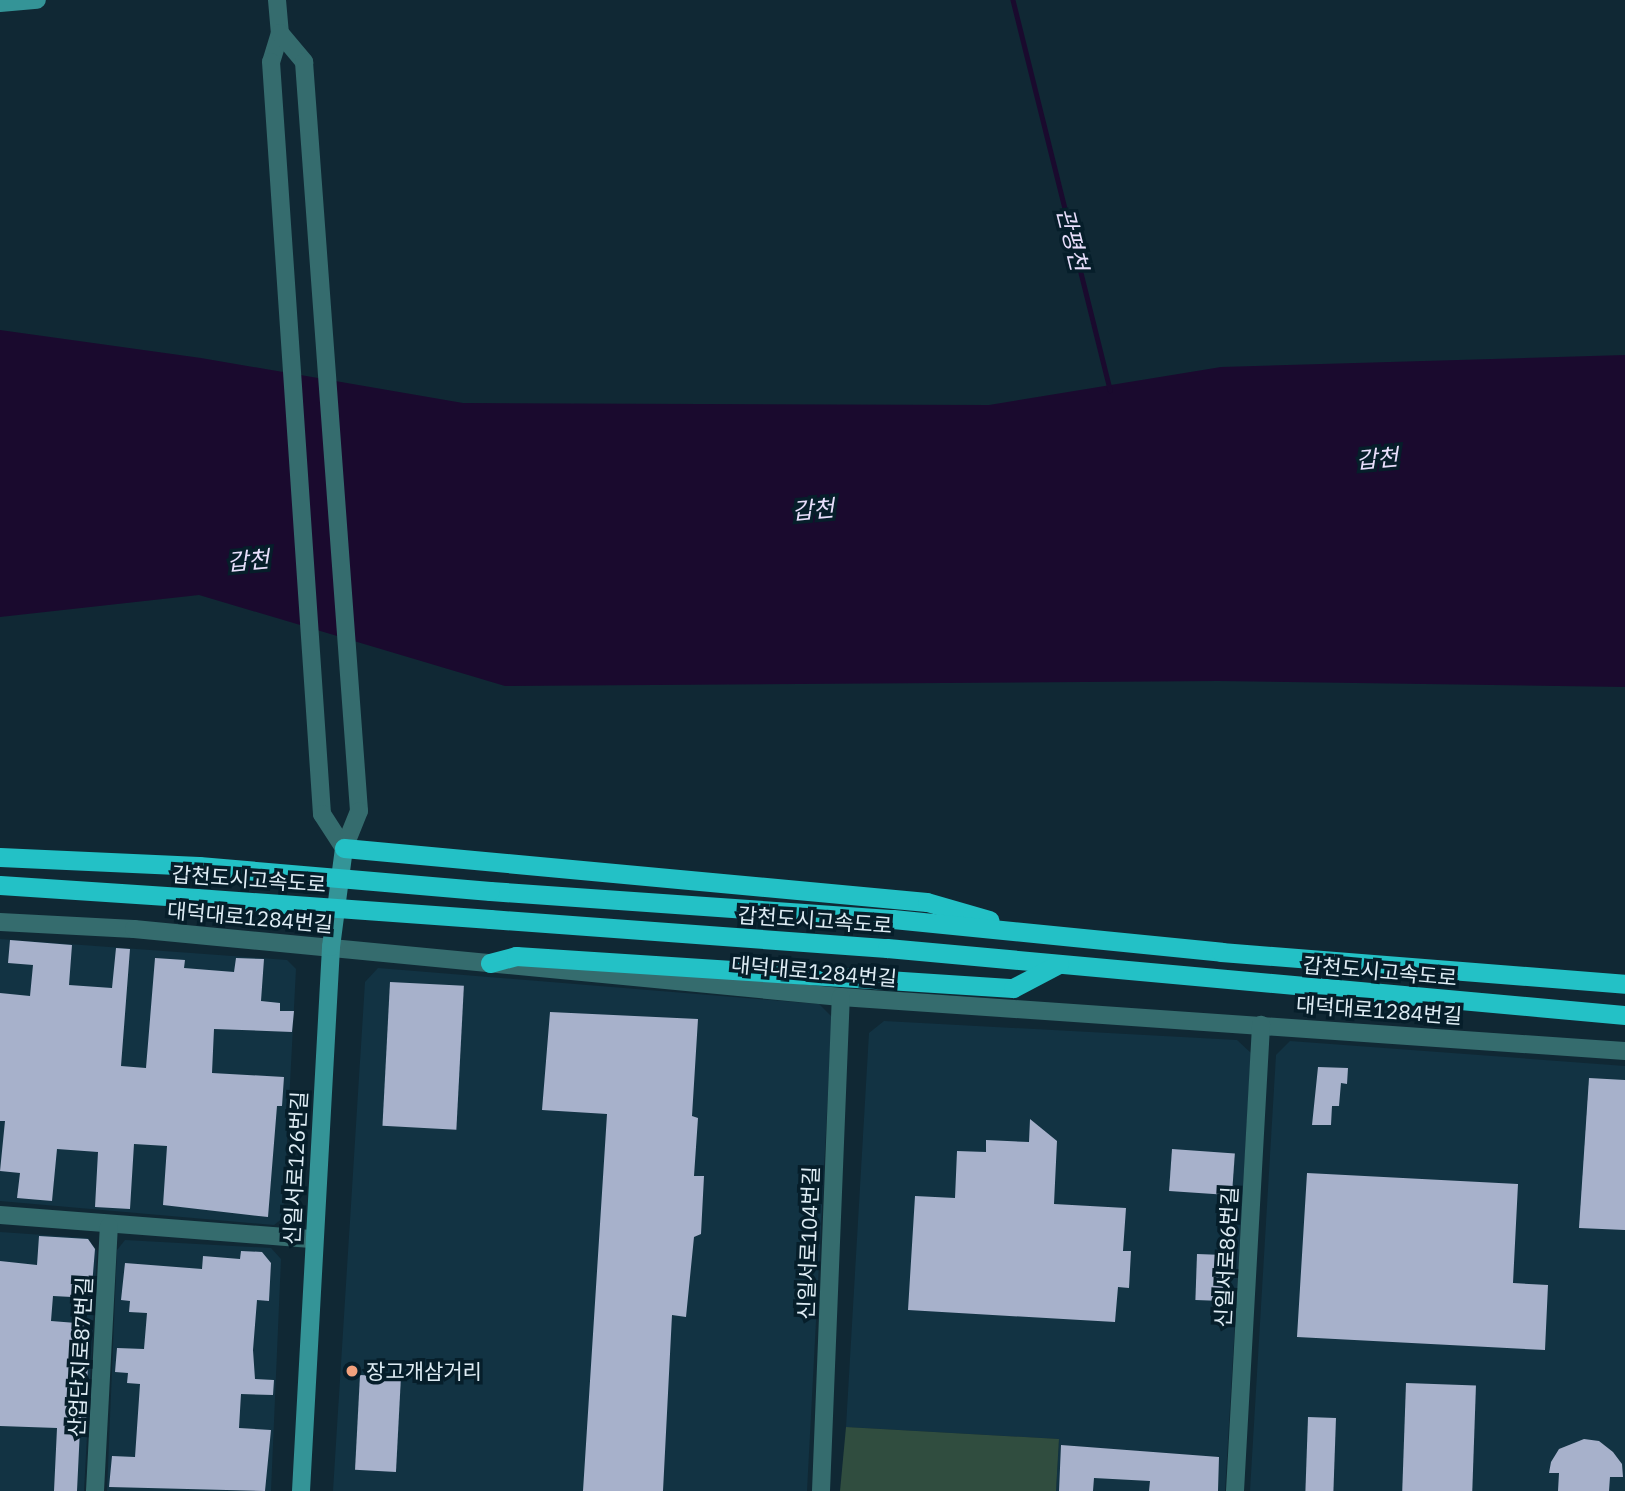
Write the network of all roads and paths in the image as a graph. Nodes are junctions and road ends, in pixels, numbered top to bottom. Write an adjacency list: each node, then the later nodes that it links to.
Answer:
1 (37, 0): 3 (main road)
2 (277, 0): 4 (street)
3 (0, 3)
4 (280, 33): 5 (street); 5 (street)
5 (344, 848): 9 (highway); 10 (main road, 신일서로126번길)
6 (0, 857): 9 (highway, 갑천도시고속도로, bridge)
7 (0, 885): 12 (highway, 갑천도시고속도로, bridge)
8 (0, 922): 10 (street, 대덕대로1284번길)
9 (1037, 933): 13 (highway, 갑천도시고속도로)
10 (331, 947): 11 (street, 대덕대로1284번길); 20 (main road, 신일서로126번길)
11 (490, 963): 12 (highway); 14 (street, 대덕대로1284번길)
12 (1060, 964): 15 (highway, 갑천도시고속도로)
13 (1625, 984)
14 (841, 998): 16 (street, 대덕대로1284번길); 23 (street, 신일서로104번길)
15 (1625, 1015)
16 (1261, 1025): 17 (street, 대덕대로1284번길); 24 (street, 신일서로86번길)
17 (1625, 1051)
18 (0, 1215): 19 (street)
19 (109, 1226): 20 (street); 21 (street, 산업단지로87번길)
20 (314, 1239): 22 (main road, 신일서로126번길)
21 (95, 1491)
22 (301, 1491)
23 (821, 1491)
24 (1236, 1491)

